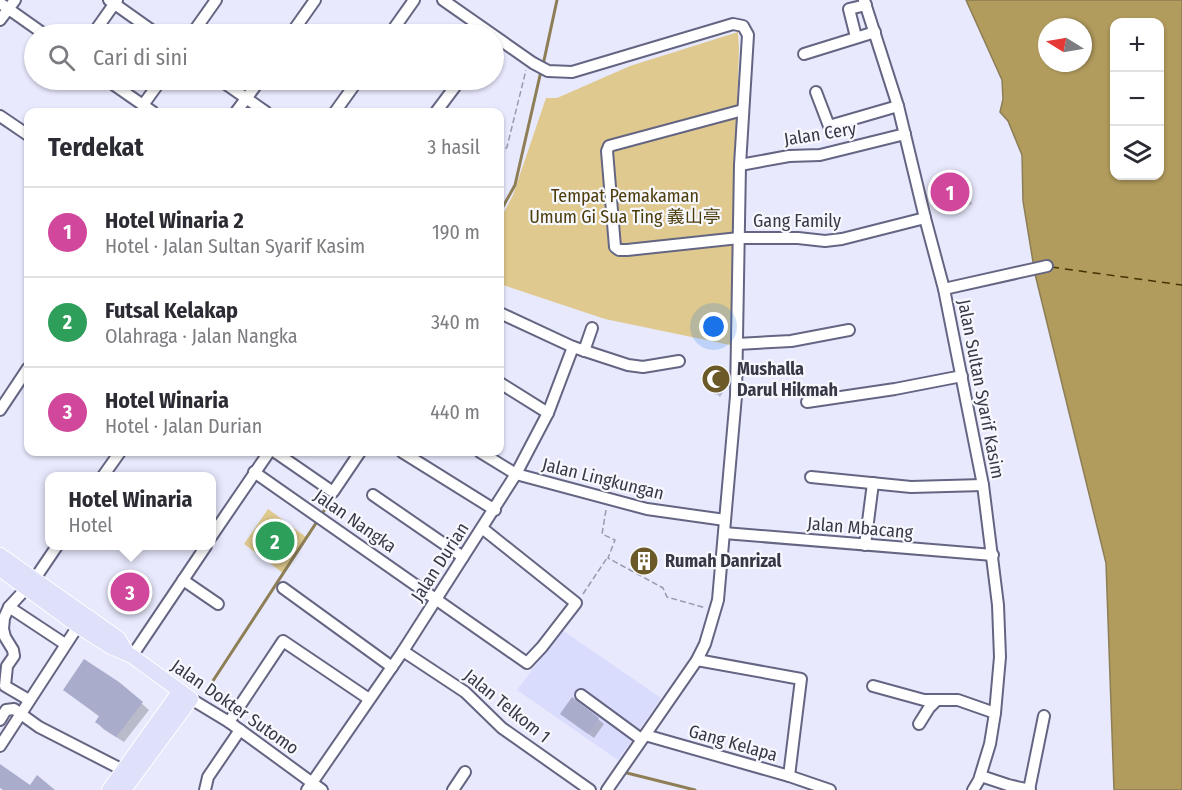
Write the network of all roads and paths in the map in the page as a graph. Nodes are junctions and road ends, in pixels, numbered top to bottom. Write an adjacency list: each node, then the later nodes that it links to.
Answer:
1 (216, 0): 12 (street)
2 (315, 0): 13 (street)
3 (414, 0): 14 (street)
4 (442, 0): 15 (street)
5 (114, 1): 10 (street); 11 (street)
6 (865, 3): 16 (street, Jalan Sultan Syarif Kasim); 17 (street)
7 (7, 4): 8 (street); 9 (street)
8 (0, 20)
9 (32, 24)
10 (99, 24)
11 (144, 24)
12 (199, 24)
13 (298, 24)
14 (397, 24)
15 (477, 24)
16 (875, 32): 17 (street); 30 (street, Jalan Sultan Syarif Kasim)
17 (856, 37): 19 (street)
18 (504, 43): 20 (street)
19 (804, 54)
20 (531, 62): 36 (street); 40 (path)
21 (121, 90): 29 (street)
22 (154, 90): 29 (street)
23 (235, 90): 28 (street)
24 (253, 90): 28 (street)
25 (351, 90): 34 (street)
26 (452, 90): 35 (street)
27 (816, 92): 30 (street)
28 (247, 98): 32 (street); 33 (street)
29 (143, 105): 31 (street)
30 (898, 106): 39 (street, Jalan Sultan Syarif Kasim)
31 (147, 108)
32 (240, 108)
33 (261, 108)
34 (338, 108)
35 (439, 108)
36 (743, 110): 41 (street); 43 (street, Gang Family)
37 (0, 116): 38 (street)
38 (24, 132)
39 (905, 134): 41 (street, Jalan Cery); 42 (street, Jalan Sultan Syarif Kasim)
40 (504, 151)
41 (740, 165): 43 (street)
42 (925, 218): 43 (street, Gang Family); 45 (street, Jalan Sultan Syarif Kasim)
43 (739, 238): 49 (street)
44 (1047, 267): 45 (street)
45 (944, 289): 53 (street, Jalan Sultan Syarif Kasim)
46 (504, 315): 50 (street)
47 (592, 328): 50 (street, Jalan Durian)
48 (849, 330): 49 (street)
49 (737, 344): 73 (street)
50 (578, 349): 51 (street); 57 (street, Jalan Durian)
51 (679, 361)
52 (24, 374): 56 (street)
53 (962, 376): 55 (street); 69 (street, Jalan Sultan Syarif Kasim)
54 (504, 386): 57 (street)
55 (807, 402)
56 (0, 410)
57 (548, 413): 66 (street, Jalan Durian)
58 (117, 456): 64 (street)
59 (266, 456): 65 (street)
60 (281, 456): 61 (street)
61 (357, 456)
62 (408, 456): 72 (street)
63 (487, 456): 66 (street, Jalan Lingkungan)
64 (106, 472)
65 (254, 472): 75 (street); 88 (street, Jalan Nangka)
66 (516, 474): 71 (street, Jalan Lingkungan); 72 (street, Jalan Durian)
67 (811, 477): 68 (street)
68 (873, 483): 69 (street); 77 (street)
69 (983, 485): 81 (street, Jalan Sultan Syarif Kasim)
70 (373, 495): 82 (street)
71 (608, 498): 73 (street, Jalan Lingkungan); 83 (path)
72 (495, 510): 74 (street, Jalan Durian)
73 (725, 520): 76 (street)
74 (482, 528): 82 (street, Jalan Durian); 89 (street)
75 (216, 529)
76 (724, 532): 77 (street, Jalan Mbacang); 92 (street)
77 (865, 545): 81 (street, Jalan Mbacang)
78 (54, 550): 86 (street)
79 (203, 550): 85 (street)
80 (0, 555): 86 (main road, Jalan Dokter Sutomo)
81 (993, 555): 105 (street, Jalan Sultan Syarif Kasim)
82 (464, 557): 88 (street, Jalan Durian)
83 (608, 558): 89 (path); 92 (path)
84 (0, 569): 86 (main road, Jalan Dokter Sutomo)
85 (183, 580): 90 (street); 96 (street)
86 (30, 584): 91 (street); 93 (main road, Jalan Dokter Sutomo); 96 (main road, Jalan Dokter Sutomo)
87 (283, 588): 98 (street)
88 (436, 598): 89 (street, Jalan Nangka); 95 (street, Jalan Durian)
89 (576, 603)
90 (218, 604)
91 (9, 607): 94 (street); 103 (street)
92 (716, 610): 97 (street)
93 (78, 626): 94 (street); 96 (main road, Jalan Dokter Sutomo)
94 (65, 644): 103 (street)
95 (403, 651): 98 (street, Jalan Durian); 124 (street, Jalan Telkom 1)
96 (130, 655): 100 (main road, Jalan Dokter Sutomo)
97 (697, 660): 112 (street); 116 (street, Gang Kelapa)
98 (392, 667): 102 (street, Jalan Durian)
99 (873, 686): 104 (street)
100 (185, 695): 109 (street, Jalan Dokter Sutomo); 114 (main road); 120 (main road)
101 (581, 695): 112 (street)
102 (369, 699): 109 (street); 118 (street, Jalan Durian)
103 (29, 700): 106 (street)
104 (937, 700): 105 (street); 110 (street)
105 (995, 713): 117 (street, Jalan Sultan Syarif Kasim)
106 (21, 714): 108 (street); 113 (street); 114 (street)
107 (1044, 716): 128 (street)
108 (0, 720)
109 (229, 722): 111 (street, Jalan Dokter Sutomo)
110 (919, 724)
111 (240, 730): 118 (street, Jalan Dokter Sutomo); 121 (street)
112 (643, 737): 116 (street, Gang Kelapa); 125 (street)
113 (0, 746)
114 (123, 770): 119 (main road)
115 (465, 772): 123 (street)
116 (789, 776): 126 (street)
117 (981, 776): 127 (street, Jalan Sultan Syarif Kasim); 128 (street)
118 (309, 787): 122 (street, Jalan Dokter Sutomo)
119 (110, 790)
120 (124, 790)
121 (205, 790)
122 (322, 790)
123 (453, 790)
124 (590, 790)
125 (607, 790)
126 (830, 790)
127 (973, 790)
128 (1030, 790)

